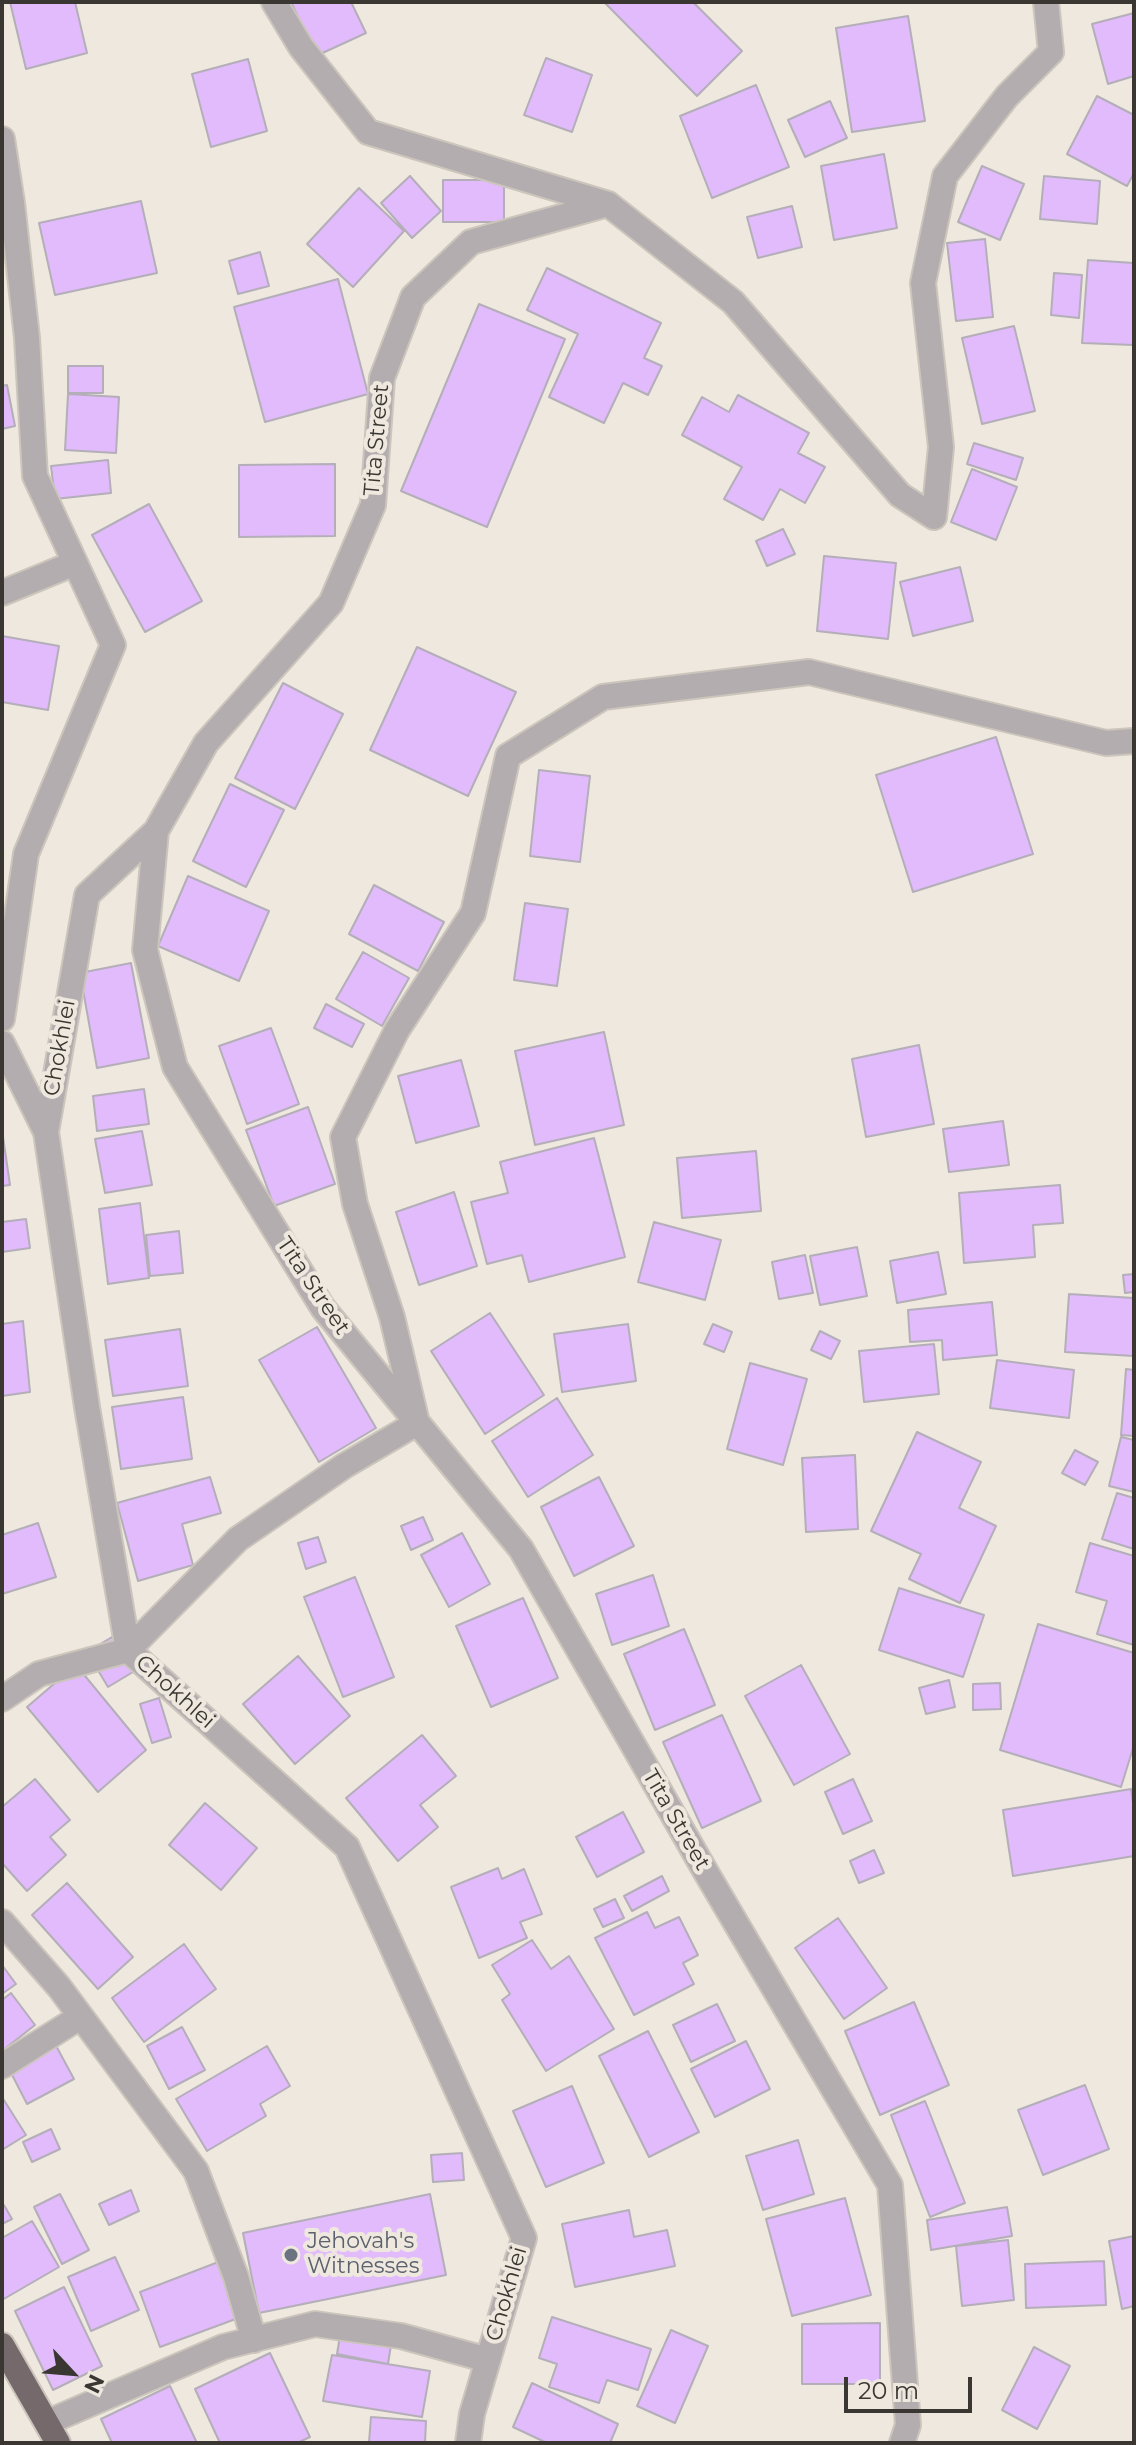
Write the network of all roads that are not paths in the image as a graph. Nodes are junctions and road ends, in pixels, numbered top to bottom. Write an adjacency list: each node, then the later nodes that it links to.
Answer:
1 (274, 2): 4 (street)
2 (1046, 2): 4 (street)
3 (2, 139): 5 (street)
4 (608, 204): 8 (street, Tita Street)
5 (75, 563): 6 (street); 9 (street)
6 (2, 593)
7 (1134, 741): 12 (street)
8 (156, 831): 11 (street, Chokhlei); 12 (street, Tita Street)
9 (2, 1019)
10 (2, 1043): 11 (street)
11 (46, 1132): 13 (street, Chokhlei)
12 (417, 1423): 13 (street); 23 (street, Tita Street)
13 (128, 1650): 14 (street); 20 (street, Chokhlei)
14 (2, 1699)
15 (2, 1922): 16 (street)
16 (80, 2017): 17 (street); 18 (street)
17 (2, 2066)
18 (254, 2340): 20 (street); 21 (street)
19 (2, 2345): 21 (highway)
20 (488, 2360): 22 (street, Chokhlei)
21 (53, 2433)
22 (468, 2443)
23 (902, 2443)

